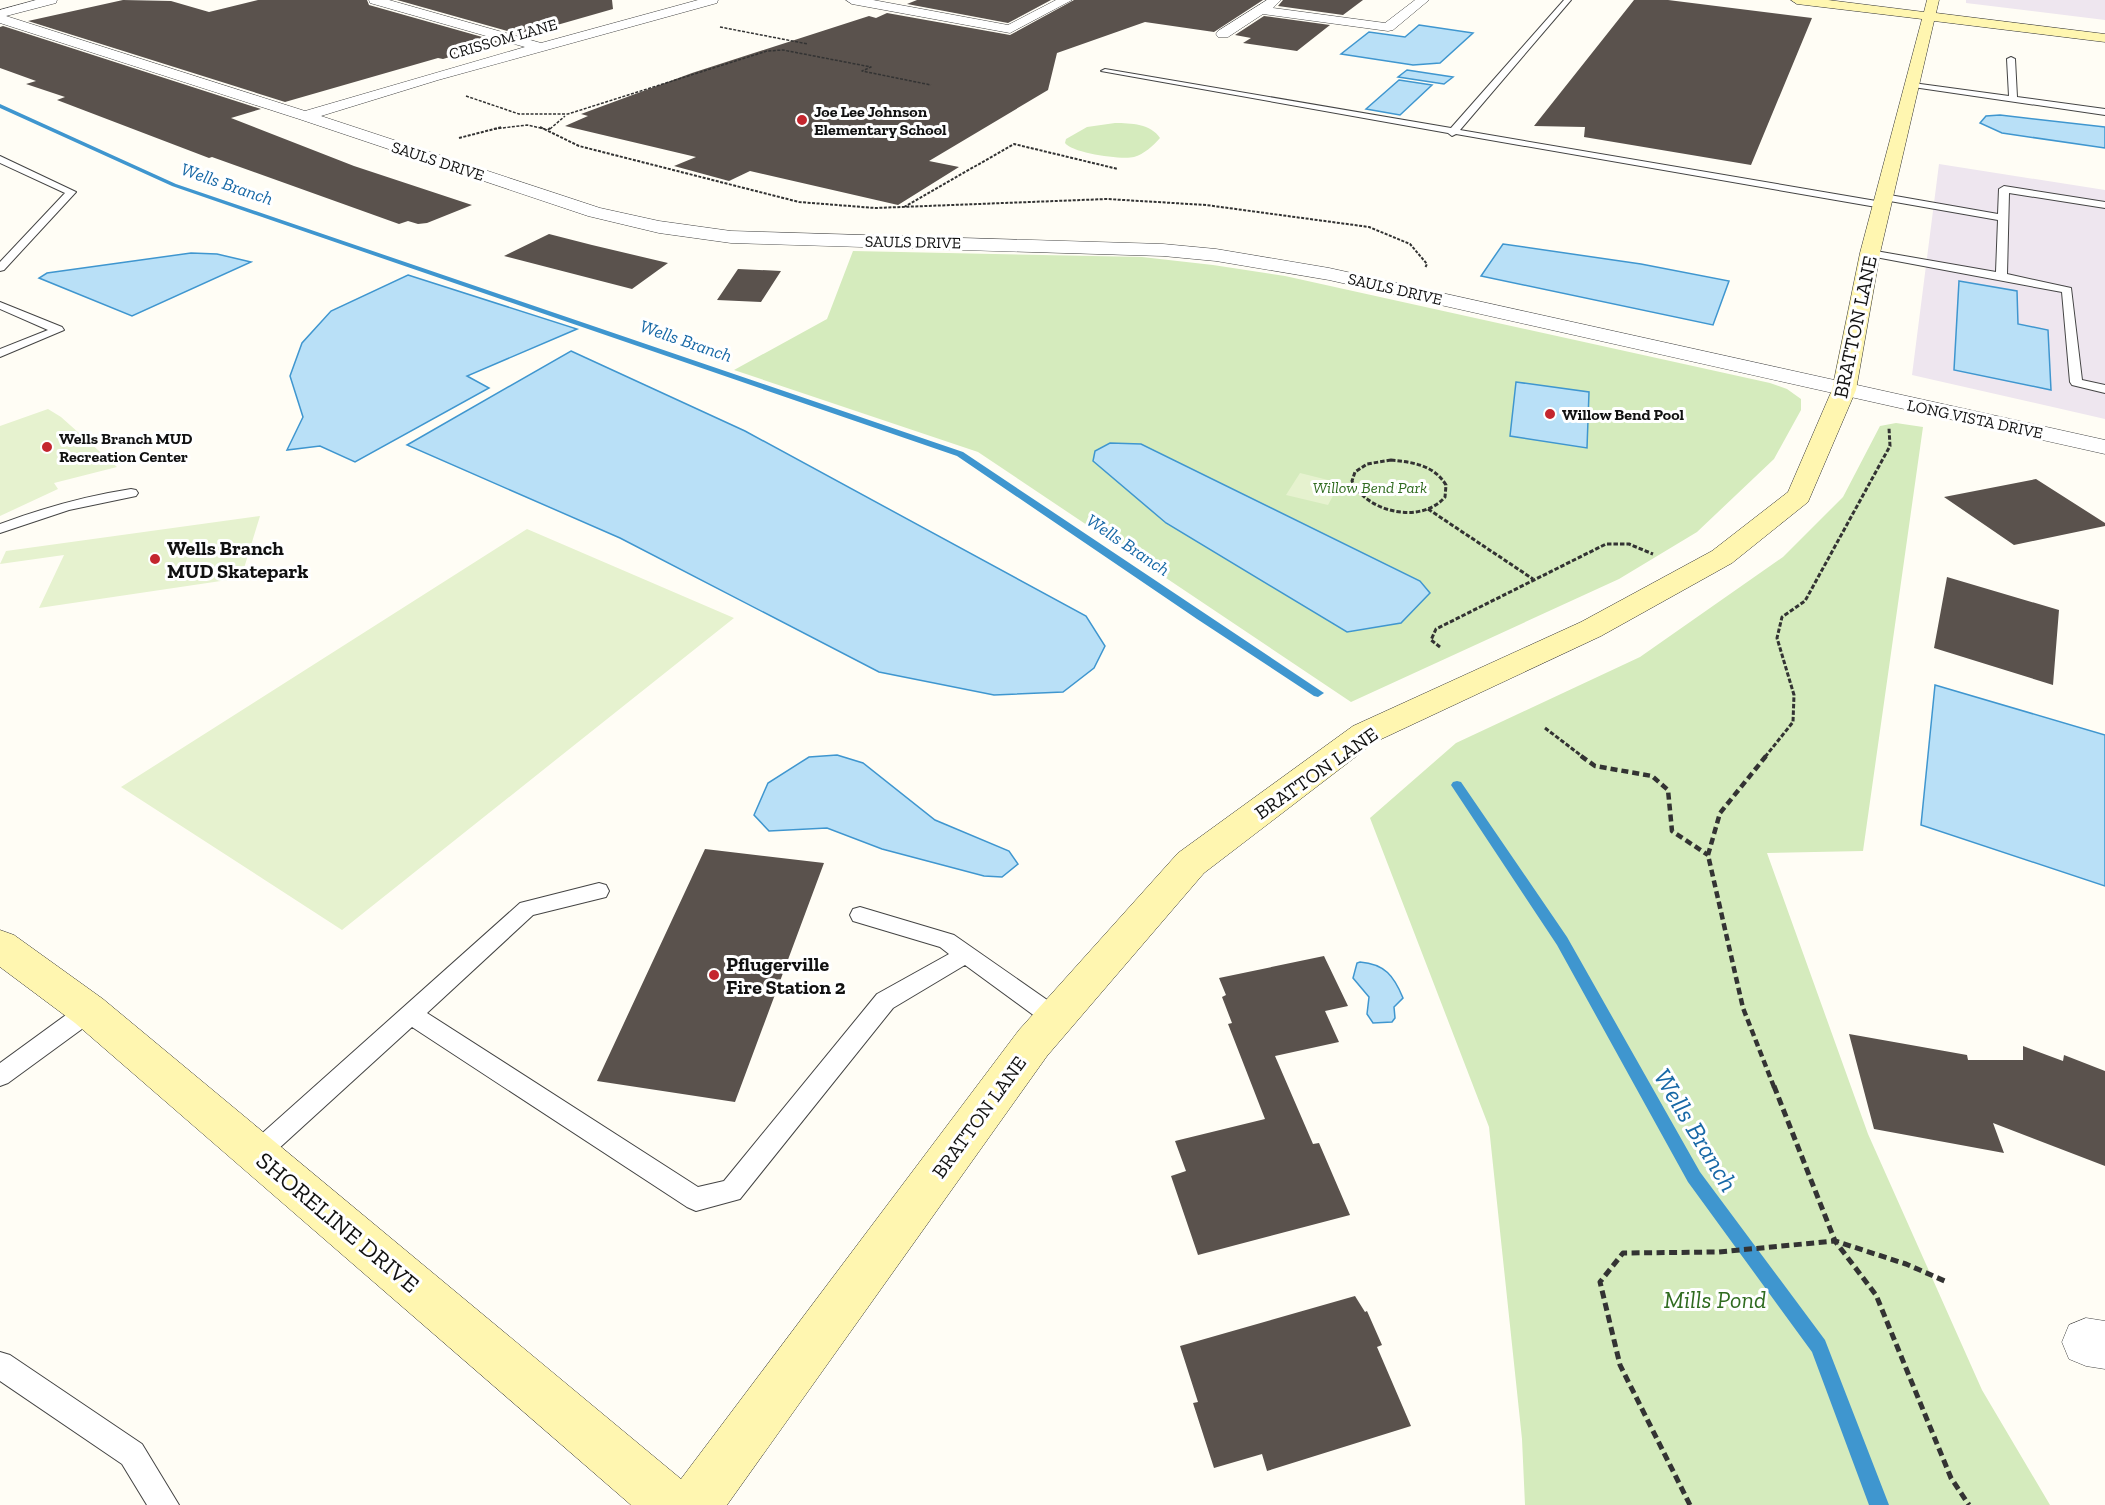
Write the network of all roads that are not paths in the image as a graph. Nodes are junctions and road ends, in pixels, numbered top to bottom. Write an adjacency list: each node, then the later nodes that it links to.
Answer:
1 (51, 0): 13 (street)
2 (375, 0): 18 (street)
3 (712, 0): 18 (street, CRISSOM LANE)
4 (852, 0): 5 (street)
5 (1066, 0)
6 (1275, 0): 12 (street)
7 (1423, 0): 12 (street)
8 (1568, 0): 25 (lane)
9 (1797, 0): 11 (street)
10 (1868, 0): 11 (street)
11 (1930, 8): 15 (street); 17 (street); 21 (street, BRATTON LANE)
12 (1261, 10): 16 (street)
13 (0, 14)
14 (0, 19): 24 (street, SAULS DRIVE)
15 (2105, 28)
16 (1223, 34)
17 (2105, 38)
18 (540, 47): 24 (street, CRISSOM LANE)
19 (2011, 59): 22 (lane)
20 (1105, 71): 25 (lane)
21 (1913, 85): 22 (lane); 27 (street, BRATTON LANE)
22 (2013, 99): 23 (lane)
23 (2105, 112)
24 (306, 116): 36 (street, SAULS DRIVE)
25 (1452, 133): 27 (lane)
26 (0, 159): 31 (lane)
27 (1883, 201): 29 (lane); 30 (street, BRATTON LANE)
28 (2105, 205): 29 (lane)
29 (2004, 218): 32 (lane)
30 (1870, 253): 32 (lane); 36 (street, BRATTON LANE)
31 (0, 268)
32 (2001, 276): 35 (lane)
33 (0, 305): 34 (lane)
34 (0, 353)
35 (2105, 388)
36 (1844, 390): 37 (street, LONG VISTA DRIVE); 46 (street, BRATTON LANE)
37 (2105, 447)
38 (131, 493): 39 (lane)
39 (0, 529)
40 (599, 891): 45 (lane)
41 (860, 915): 43 (lane)
42 (0, 946): 44 (street, SHORELINE DRIVE)
43 (966, 954): 45 (lane); 46 (lane)
44 (89, 1011): 47 (lane); 48 (street, SHORELINE DRIVE)
45 (410, 1014): 48 (lane)
46 (1055, 1018): 52 (street, BRATTON LANE)
47 (0, 1076)
48 (256, 1153): 51 (street, SHORELINE DRIVE)
49 (0, 1365): 50 (lane)
50 (164, 1505)
51 (670, 1505)
52 (695, 1505)

